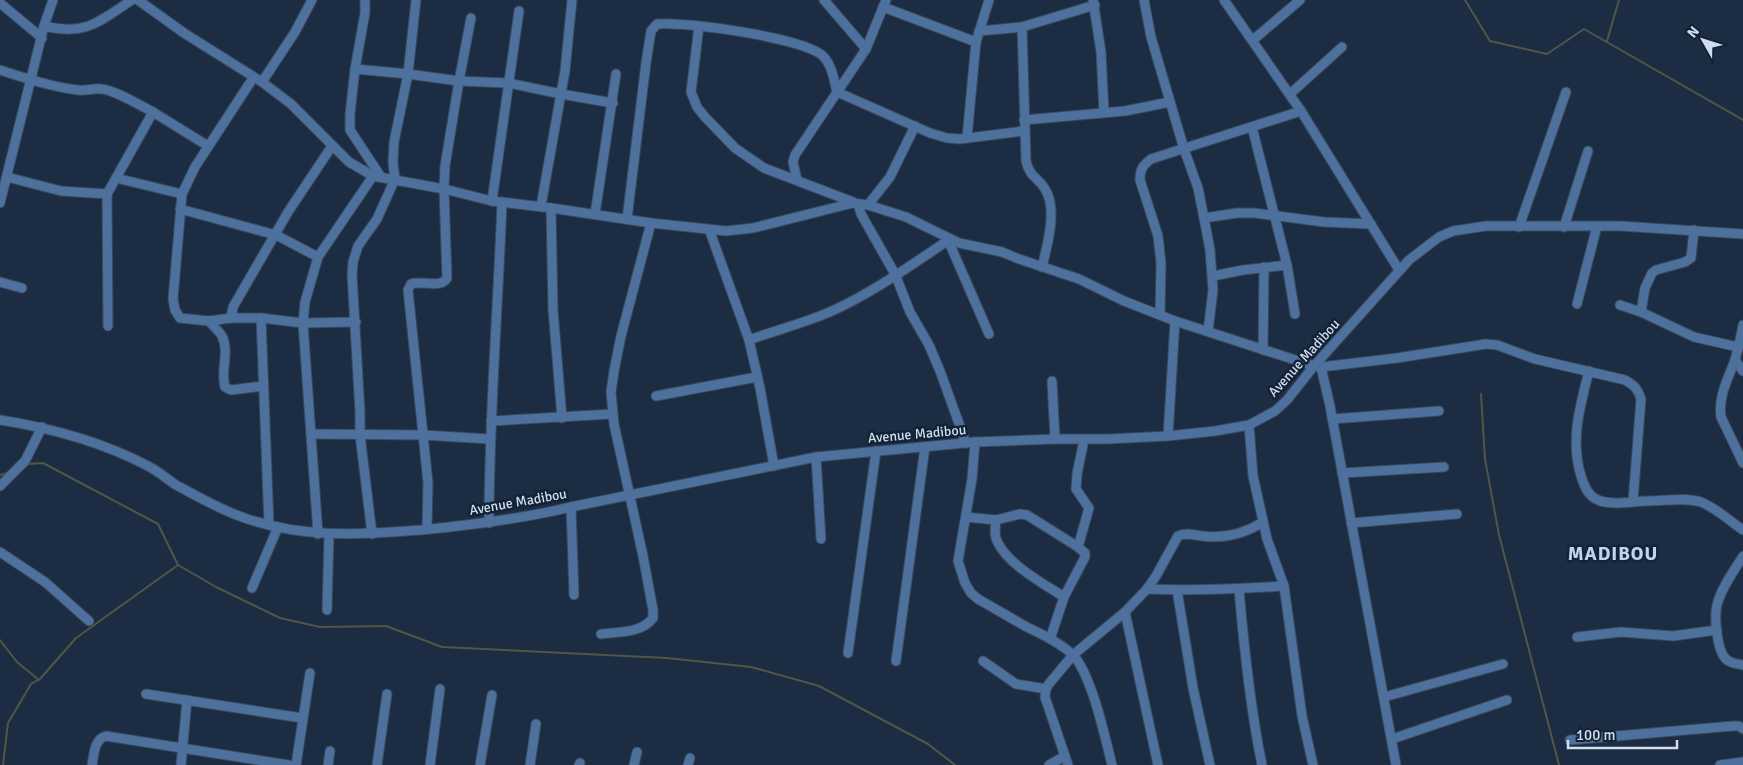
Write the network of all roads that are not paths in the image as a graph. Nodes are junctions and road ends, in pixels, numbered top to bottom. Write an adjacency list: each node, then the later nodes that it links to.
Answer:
1 (53, 0): 18 (street)
2 (132, 0): 18 (street)
3 (138, 0): 32 (street)
4 (312, 0): 32 (street)
5 (365, 0): 27 (street)
6 (416, 0): 29 (street)
7 (572, 0): 37 (street)
8 (824, 0): 26 (street)
9 (990, 0): 21 (street)
10 (1144, 0): 39 (street)
11 (1224, 0): 23 (street)
12 (1300, 0): 23 (street)
13 (0, 2): 22 (street)
14 (1094, 2): 20 (street); 43 (street)
15 (884, 4): 24 (street); 26 (street)
16 (519, 11): 34 (street)
17 (471, 18): 33 (street)
18 (44, 26): 22 (street)
19 (699, 26): 35 (street); 57 (street); 71 (street)
20 (1022, 27): 21 (street); 44 (street)
21 (979, 32): 24 (street)
22 (42, 38): 31 (street)
23 (1253, 40): 38 (street)
24 (976, 42): 48 (street)
25 (1342, 47): 38 (street)
26 (866, 49): 35 (street)
27 (355, 69): 29 (street); 53 (street)
28 (0, 70): 31 (street)
29 (408, 74): 33 (street); 56 (street)
30 (616, 74): 40 (street)
31 (31, 79): 42 (street); 54 (street)
32 (257, 80): 49 (street); 50 (street)
33 (459, 81): 34 (street); 58 (street)
34 (508, 83): 37 (street); 61 (street)
35 (837, 92): 45 (street); 57 (street)
36 (1566, 92): 75 (street)
37 (560, 94): 40 (street); 65 (street)
38 (1290, 94): 41 (street)
39 (1170, 102): 43 (street); 51 (street)
40 (612, 103): 68 (street)
41 (1301, 111): 46 (street); 73 (street)
42 (153, 112): 49 (street); 55 (street)
43 (1104, 112): 44 (street)
44 (1024, 120): 47 (street)
45 (915, 126): 48 (street); 64 (street)
46 (1252, 127): 51 (street); 69 (street)
47 (1024, 131): 48 (street); 84 (street)
48 (967, 138)
49 (208, 146): 60 (street)
50 (332, 146): 53 (street); 80 (street)
51 (1184, 149): 70 (street); 95 (street)
52 (1588, 151): 76 (street)
53 (377, 176): 56 (street); 82 (street)
54 (7, 177): 59 (street); 63 (street)
55 (116, 178): 59 (street); 60 (street)
56 (395, 179): 58 (street); 100 (street)
57 (796, 180): 64 (street)
58 (444, 189): 61 (street); 127 (street)
59 (107, 194): 103 (street)
60 (182, 194): 67 (street)
61 (492, 201): 62 (street)
62 (502, 202): 65 (street); 122 (street)
63 (0, 203)
64 (860, 204): 77 (street); 81 (street); 87 (street)
65 (541, 206): 66 (street)
66 (551, 208): 68 (street); 119 (street)
67 (180, 209): 80 (street); 98 (street)
68 (595, 214): 71 (street)
69 (1276, 217): 70 (street); 73 (street); 83 (street)
70 (1204, 218): 88 (street)
71 (628, 219): 72 (street)
72 (651, 223): 77 (street); 118 (street)
73 (1371, 224): 86 (street)
74 (1597, 226): 76 (street, Avenue Madibou); 78 (street, Avenue Madibou); 91 (street)
75 (1519, 227): 76 (street, Avenue Madibou); 86 (street, Avenue Madibou)
76 (1564, 227)
77 (709, 229): 106 (street)
78 (1694, 230): 79 (street, Avenue Madibou); 93 (street)
79 (1743, 234)
80 (276, 236): 82 (street); 96 (street)
81 (949, 240): 84 (street); 87 (street); 105 (street)
82 (318, 257): 101 (street)
83 (1288, 265): 85 (street); 94 (street)
84 (1042, 267): 95 (street)
85 (1264, 267): 88 (street); 108 (street)
86 (1399, 270): 110 (street, Avenue Madibou)
87 (895, 274): 106 (street); 132 (street)
88 (1213, 276): 104 (street)
89 (0, 282): 90 (street)
90 (22, 288)
91 (1577, 304)
92 (1620, 305): 93 (street)
93 (1641, 312): 107 (street)
94 (1295, 314)
95 (1160, 315): 99 (street)
96 (231, 318): 97 (street); 98 (street)
97 (260, 318): 101 (street); 115 (street)
98 (209, 321): 115 (street)
99 (1175, 321): 104 (street); 128 (street)
100 (356, 322): 101 (street); 126 (street)
101 (303, 323): 125 (street)
102 (1743, 325): 107 (street)
103 (108, 326)
104 (1208, 331): 108 (street)
105 (988, 334)
106 (749, 340): 113 (street)
107 (1738, 347): 109 (street)
108 (1263, 350): 110 (street)
109 (1735, 360): 112 (street); 136 (street)
110 (1318, 367): 111 (street); 120 (street); 123 (street, Avenue Madibou)
111 (1589, 371): 142 (street); 142 (street)
112 (1743, 371)
113 (757, 377): 116 (street); 137 (street)
114 (1052, 381): 130 (street)
115 (263, 386): 150 (street)
116 (656, 396)
117 (1439, 411): 120 (street)
118 (612, 414): 119 (street); 141 (street)
119 (562, 418): 122 (street)
120 (1332, 419): 139 (street)
121 (0, 420): 124 (street, Avenue Madibou)
122 (491, 421): 129 (street)
123 (1249, 425): 128 (street, Avenue Madibou); 147 (street)
124 (42, 427): 140 (street); 150 (street, Avenue Madibou)
125 (311, 434): 126 (street); 153 (street)
126 (360, 435): 127 (street); 155 (street)
127 (423, 435): 129 (street); 151 (street)
128 (1168, 436): 131 (street, Avenue Madibou)
129 (490, 439): 148 (street)
130 (1055, 439): 131 (street, Avenue Madibou); 132 (street, Avenue Madibou)
131 (1084, 440): 157 (street)
132 (970, 443): 133 (street, Avenue Madibou); 145 (street)
133 (925, 447): 134 (street, Avenue Madibou); 176 (street)
134 (876, 451): 135 (street, Avenue Madibou); 174 (street)
135 (816, 458): 137 (street, Avenue Madibou); 156 (street)
136 (1743, 463)
137 (774, 466): 141 (street, Avenue Madibou)
138 (1444, 467): 139 (street)
139 (1342, 473): 149 (street)
140 (0, 486)
141 (630, 495): 143 (street, Avenue Madibou); 171 (street)
142 (1634, 502): 152 (street)
143 (571, 507): 148 (street, Avenue Madibou); 165 (street)
144 (1457, 514): 149 (street)
145 (966, 517): 146 (street); 173 (street)
146 (996, 520): 157 (street); 166 (street)
147 (1263, 522): 160 (street); 162 (street)
148 (489, 523): 151 (street, Avenue Madibou)
149 (1351, 523): 186 (street)
150 (273, 526): 153 (street, Avenue Madibou); 161 (street)
151 (427, 529): 155 (street, Avenue Madibou)
152 (1743, 530)
153 (318, 534): 154 (street, Avenue Madibou)
154 (329, 534): 155 (street, Avenue Madibou); 167 (street)
155 (372, 534)
156 (820, 539)
157 (1078, 547): 166 (street)
158 (0, 552): 169 (street)
159 (1743, 556): 170 (street)
160 (1284, 586): 163 (street); 214 (street)
161 (252, 588)
162 (1147, 589): 164 (street); 168 (street)
163 (1239, 589): 164 (street); 213 (street)
164 (1177, 590): 212 (street)
165 (574, 595)
166 (1064, 597): 173 (street)
167 (327, 610)
168 (1125, 612): 175 (street); 211 (street)
169 (89, 621)
170 (1717, 630): 172 (street); 179 (street)
171 (602, 634)
172 (1577, 637)
173 (1050, 639): 175 (street)
174 (848, 653)
175 (1073, 655): 182 (street); 210 (street)
176 (896, 660)
177 (984, 661): 182 (street)
178 (1503, 664): 186 (street)
179 (1743, 665)
180 (310, 673): 189 (street)
181 (440, 689): 205 (street)
182 (1046, 689): 197 (street)
183 (146, 694): 187 (street)
184 (387, 694): 204 (street)
185 (492, 695): 206 (street)
186 (1384, 697): 192 (street)
187 (187, 700): 189 (street); 194 (street)
188 (1507, 700): 192 (street)
189 (302, 718): 202 (street)
190 (536, 724): 207 (street)
191 (1743, 729): 193 (street)
192 (1392, 739): 215 (street)
193 (1570, 740)
194 (182, 747): 199 (street); 200 (street); 201 (street)
195 (330, 751): 203 (street)
196 (637, 752): 208 (street)
197 (1066, 761): 209 (street)
198 (1743, 762): 216 (street)
199 (92, 765)
200 (181, 765)
201 (289, 765)
202 (296, 765)
203 (328, 765)
204 (377, 765)
205 (430, 765)
206 (480, 765)
207 (530, 765)
208 (634, 765)
209 (1049, 765)
210 (1112, 765)
211 (1158, 765)
212 (1210, 765)
213 (1262, 765)
214 (1314, 765)
215 (1396, 765)
216 (1720, 765)

